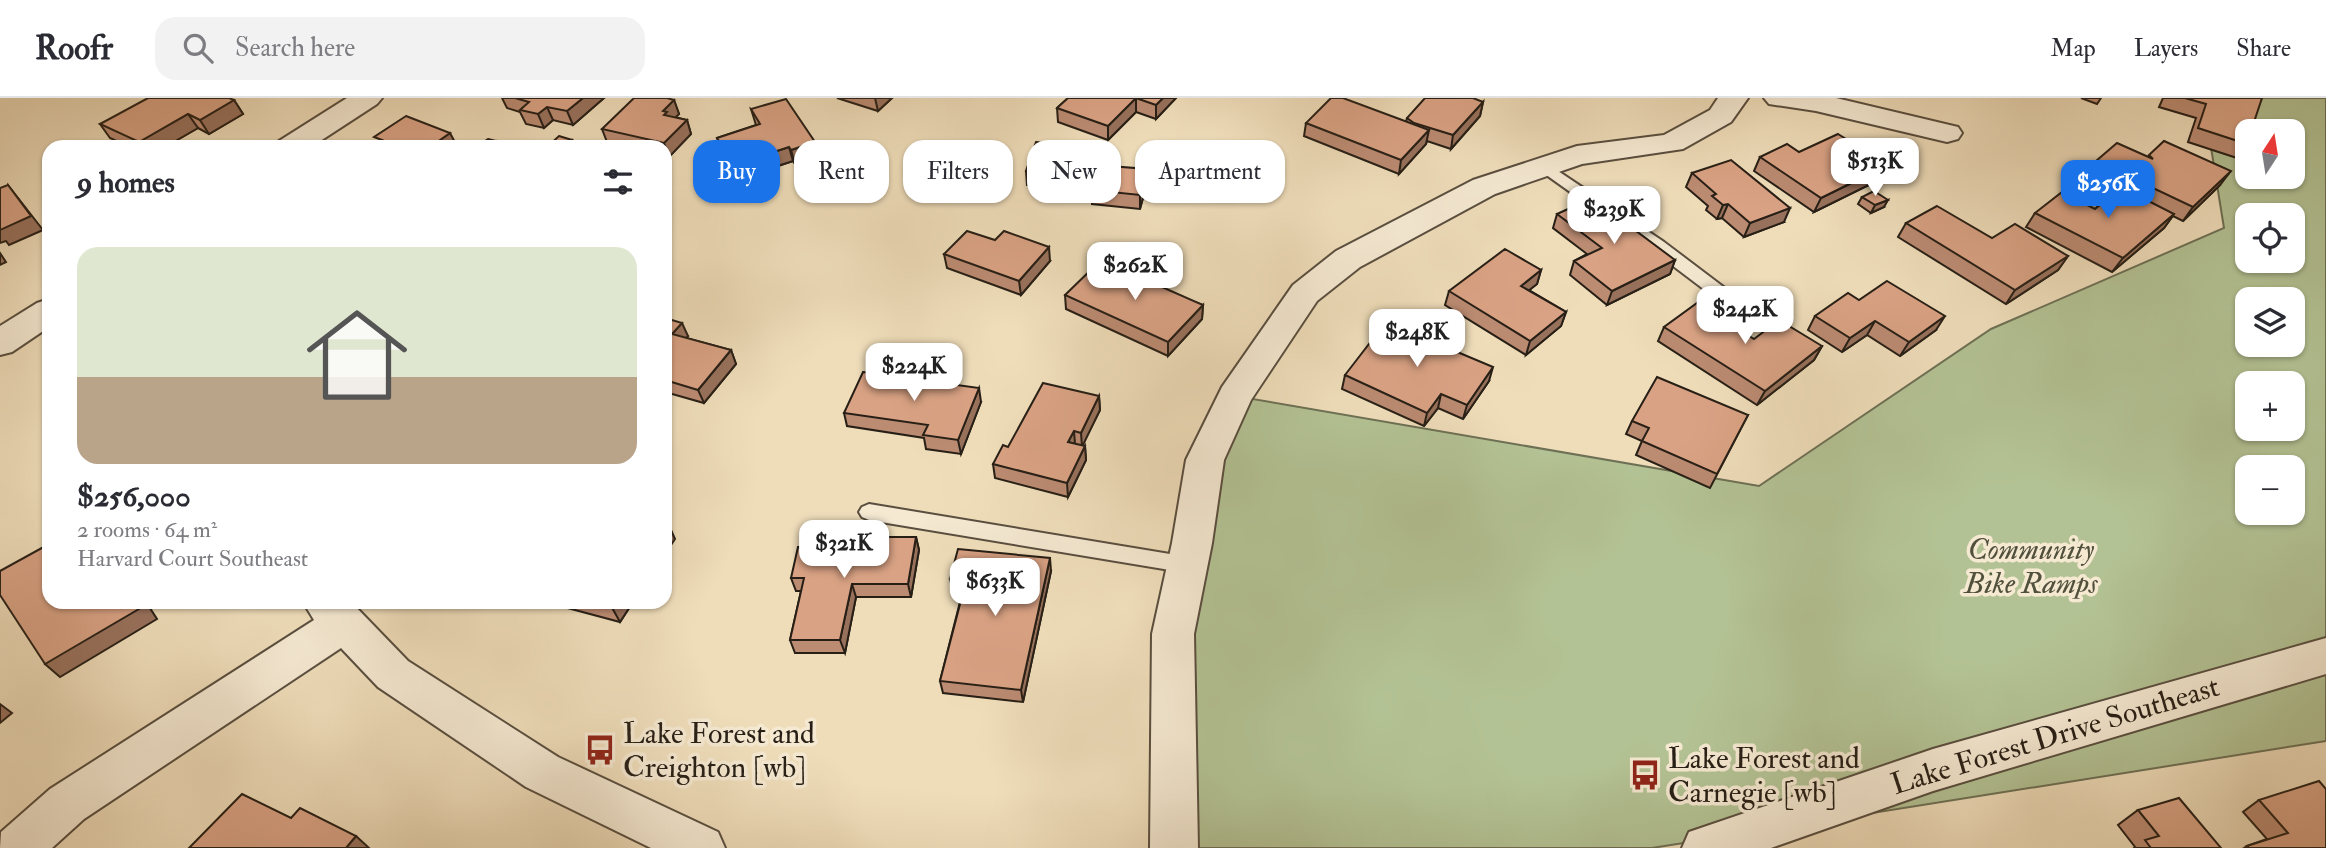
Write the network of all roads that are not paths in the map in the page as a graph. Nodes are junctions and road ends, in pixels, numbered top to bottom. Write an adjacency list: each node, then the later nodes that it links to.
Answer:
1 (367, 98): 5 (street)
2 (1733, 98): 6 (street)
3 (1779, 98): 4 (street)
4 (1947, 133)
5 (301, 140)
6 (1543, 166): 7 (lane); 11 (street)
7 (1736, 305)
8 (42, 316): 9 (street)
9 (0, 343)
10 (869, 512): 11 (lane)
11 (1188, 565): 16 (street)
12 (334, 613): 14 (street); 15 (street)
13 (2326, 656): 17 (street, Lake Forest Drive Southeast)
14 (18, 848)
15 (701, 848)
16 (1174, 848)
17 (1706, 848)

